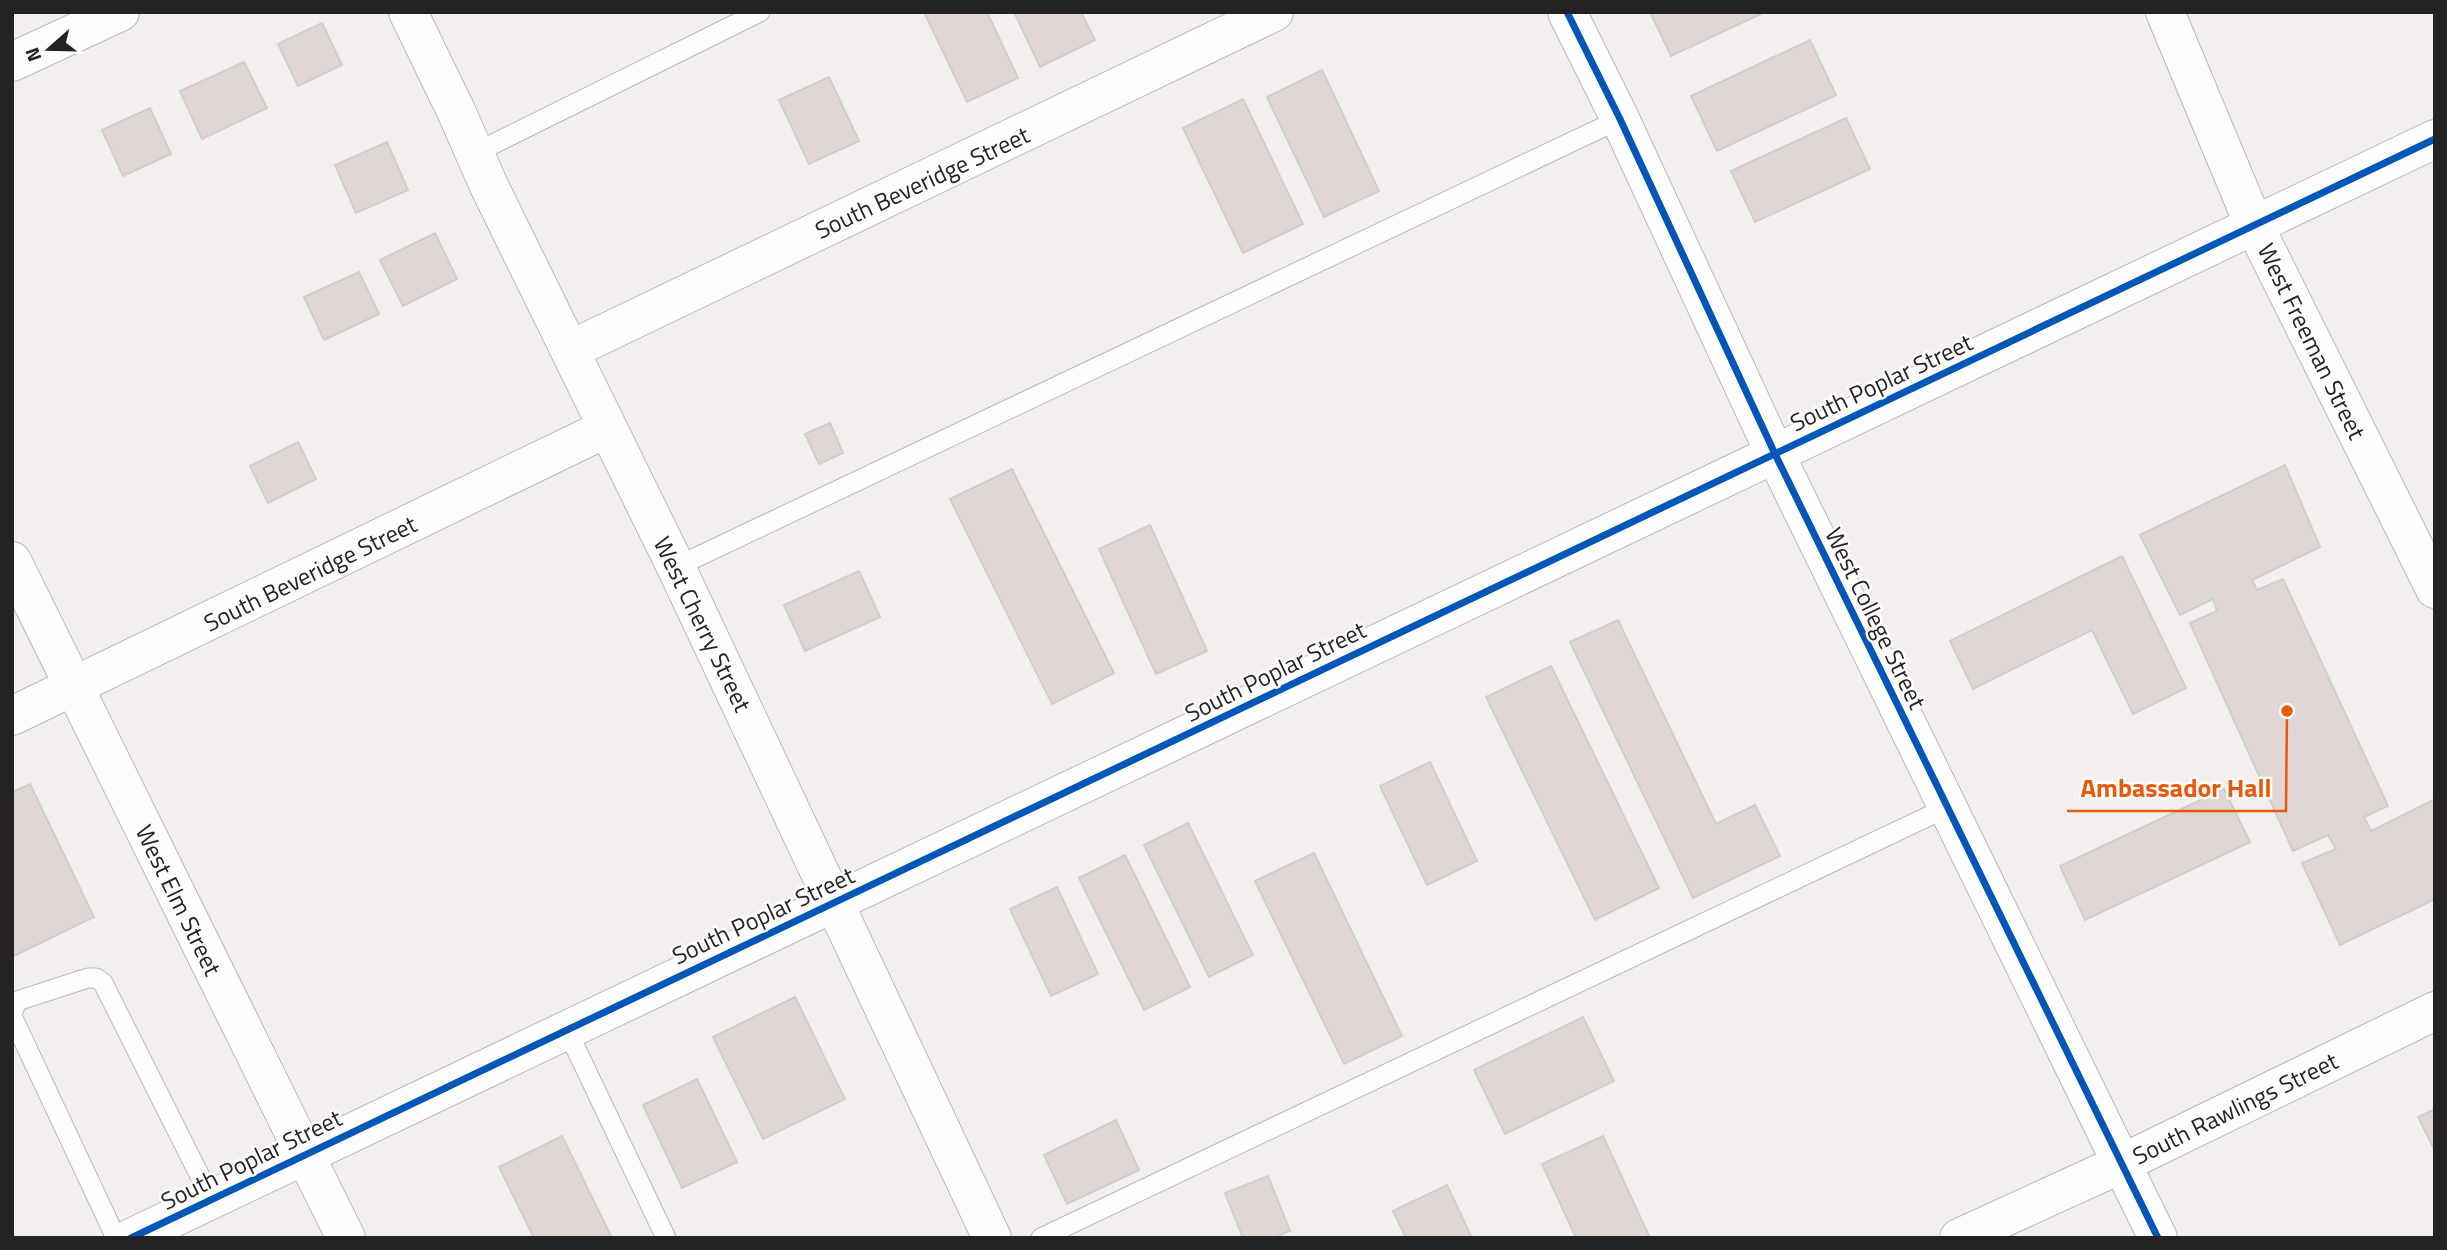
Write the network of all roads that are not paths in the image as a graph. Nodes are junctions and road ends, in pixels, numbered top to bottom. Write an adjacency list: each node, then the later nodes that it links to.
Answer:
1 (120, 12): 7 (street)
2 (408, 12): 10 (street, West Cherry Street)
3 (760, 12): 10 (lane)
4 (1274, 12): 12 (street, South Beveridge Street)
5 (1567, 12): 8 (street, West College Street)
6 (2165, 12): 11 (street, West Freeman Street)
7 (12, 62)
8 (1620, 119): 14 (street, West College Street); 16 (lane)
9 (2435, 139): 11 (street, South Poplar Street)
10 (475, 153): 12 (street, West Cherry Street)
11 (2254, 225): 14 (street, South Poplar Street); 17 (street, West Freeman Street)
12 (570, 350): 13 (street, West Cherry Street)
13 (607, 429): 16 (street, West Cherry Street); 18 (street, South Beveridge Street)
14 (1774, 454): 20 (street, West College Street); 21 (street, South Poplar Street)
15 (12, 561): 18 (street, West Elm Street)
16 (676, 566): 21 (street, West Cherry Street)
17 (2432, 578)
18 (73, 687): 19 (street, South Beveridge Street); 25 (street, West Elm Street)
19 (12, 716)
20 (1948, 807): 26 (street, West College Street); 33 (lane)
21 (836, 902): 24 (street, South Poplar Street); 32 (street, West Cherry Street)
22 (14, 1010): 27 (lane); 28 (lane)
23 (2435, 1011): 26 (street, South Rawlings Street)
24 (567, 1030): 25 (street, South Poplar Street); 31 (lane)
25 (305, 1155): 27 (street, South Poplar Street); 30 (street, West Elm Street)
26 (2123, 1163): 34 (street, South Rawlings Street); 35 (street, West College Street)
27 (212, 1200): 29 (street, South Poplar Street)
28 (116, 1238)
29 (131, 1238)
30 (346, 1238)
31 (666, 1238)
32 (992, 1238)
33 (1041, 1238)
34 (1958, 1238)
35 (2158, 1238)

